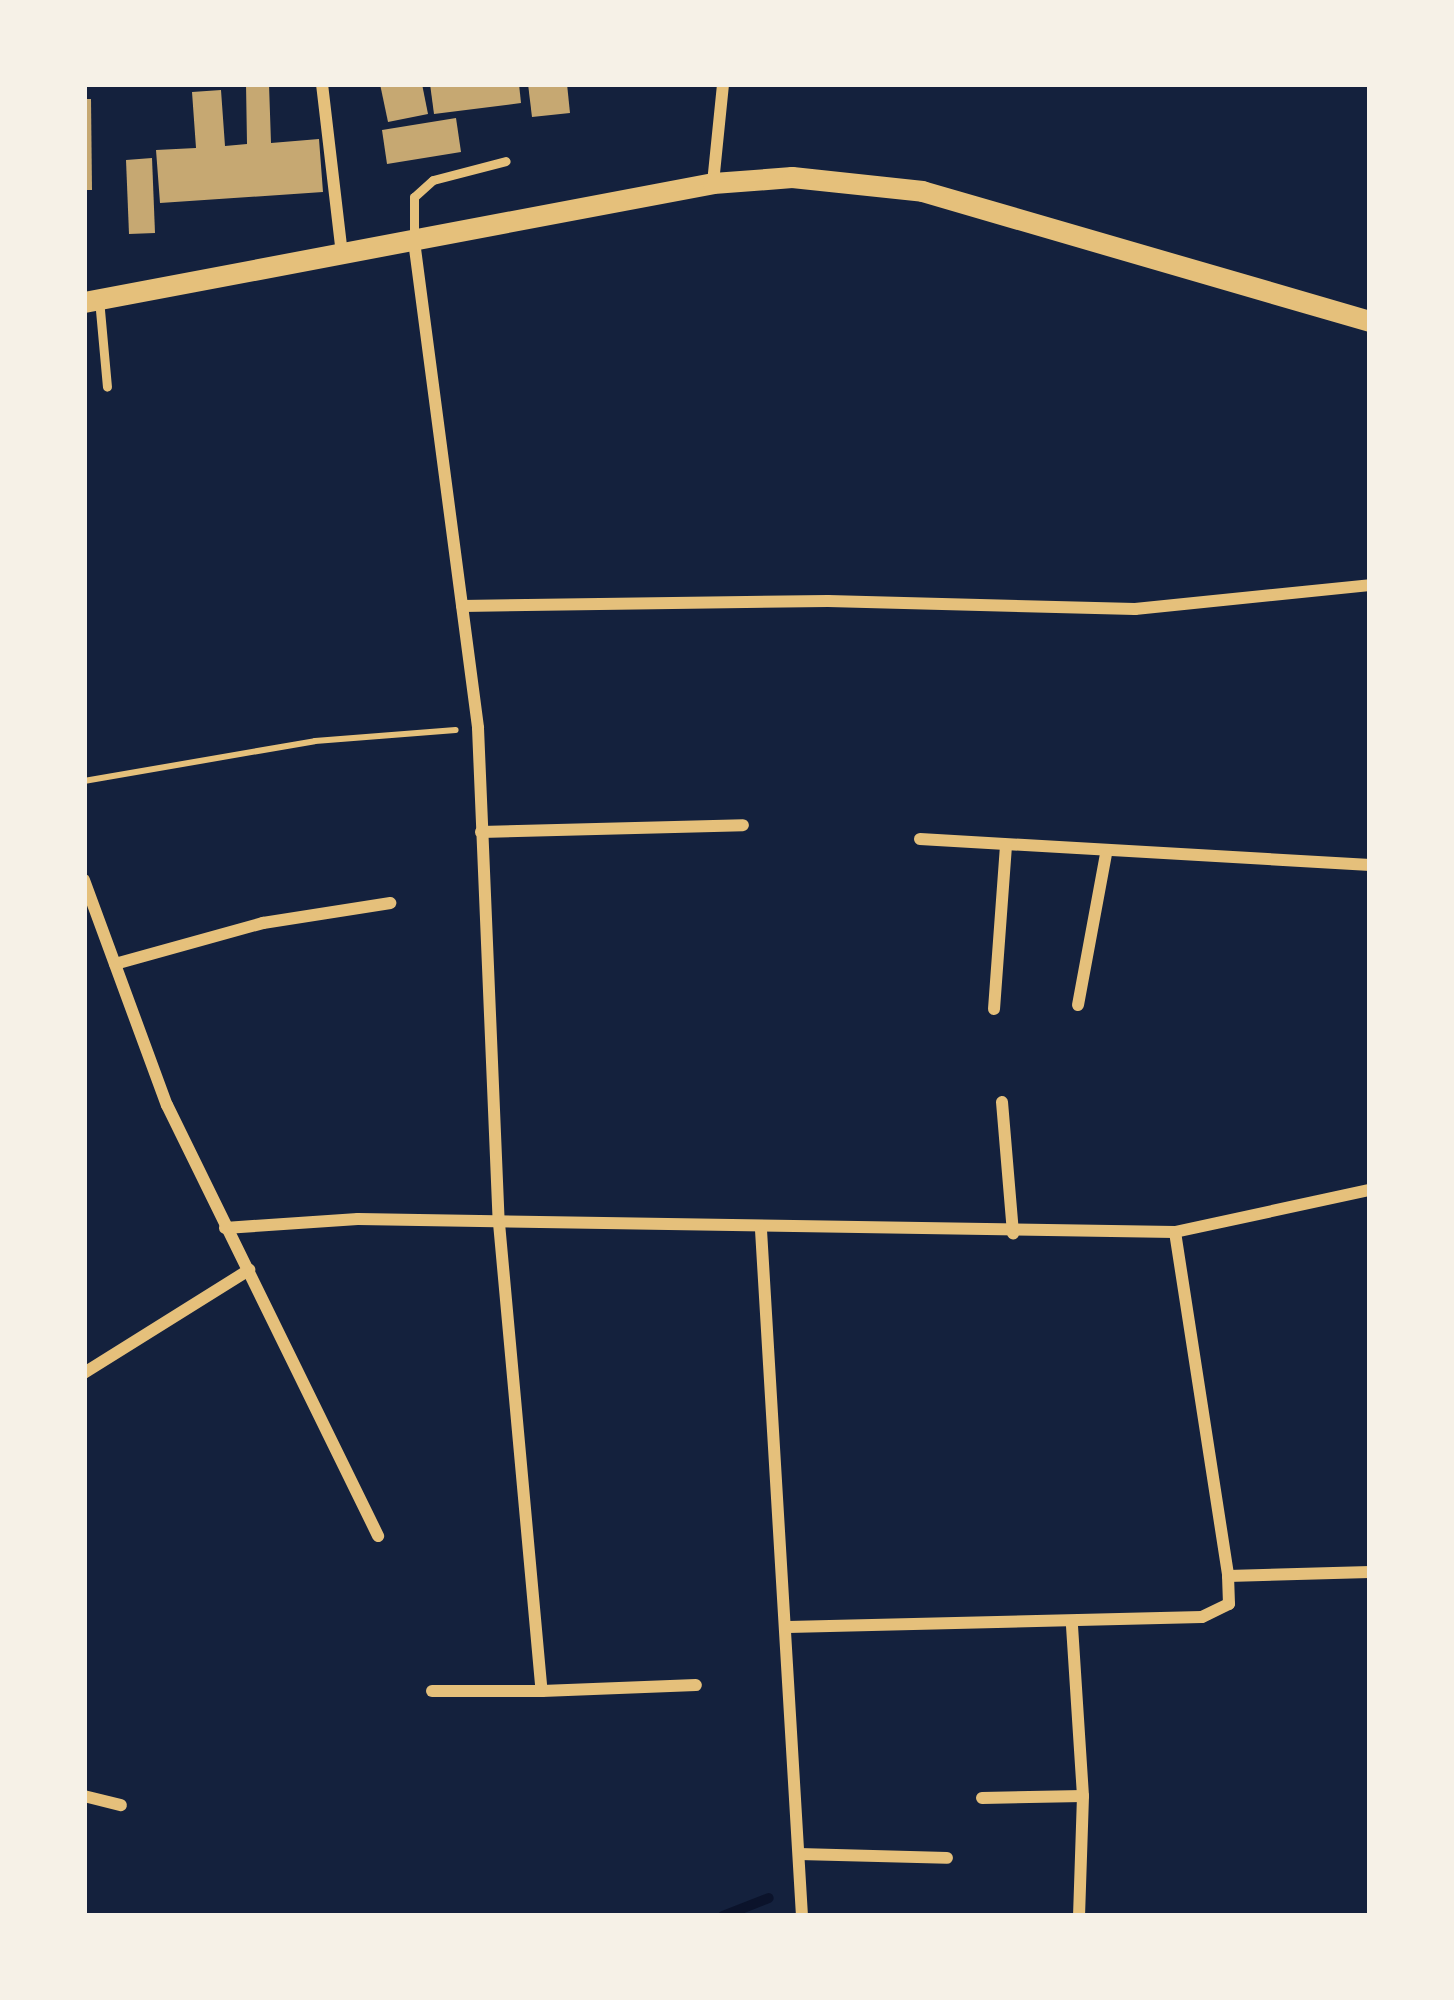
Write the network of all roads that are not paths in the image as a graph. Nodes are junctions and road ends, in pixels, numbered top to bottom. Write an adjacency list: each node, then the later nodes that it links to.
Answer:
1 (322, 84): 6 (street)
2 (723, 84): 4 (street)
3 (506, 161): 5 (lane)
4 (713, 183): 5 (street); 8 (street)
5 (414, 241): 6 (street); 11 (street)
6 (343, 255): 7 (street)
7 (91, 300): 9 (lane)
8 (1370, 321)
9 (107, 387)
10 (1370, 585): 11 (street)
11 (462, 606): 13 (street)
12 (743, 825): 13 (street)
13 (481, 832): 25 (street)
14 (920, 839): 15 (street)
15 (1006, 846): 16 (street); 22 (street)
16 (1106, 854): 17 (street); 21 (street)
17 (1370, 865)
18 (84, 880): 20 (street)
19 (390, 902): 20 (street)
20 (115, 964): 26 (street)
21 (1078, 1005)
22 (994, 1010)
23 (1002, 1102): 29 (street)
24 (1370, 1190): 28 (street)
25 (499, 1223): 26 (street); 27 (street); 39 (street)
26 (224, 1228): 30 (street)
27 (761, 1230): 29 (street); 36 (street)
28 (1175, 1232): 29 (street); 34 (street)
29 (1012, 1234)
30 (249, 1270): 31 (street); 32 (street)
31 (84, 1373)
32 (378, 1536)
33 (1370, 1572): 34 (street)
34 (1228, 1576): 35 (street)
35 (1072, 1626): 36 (street); 41 (street)
36 (788, 1627): 44 (street)
37 (696, 1684): 39 (street)
38 (431, 1691): 39 (street)
39 (542, 1691)
40 (84, 1796): 43 (street)
41 (1083, 1796): 42 (street); 47 (street)
42 (982, 1798)
43 (121, 1805)
44 (800, 1854): 45 (street); 46 (street)
45 (947, 1858)
46 (802, 1916)
47 (1079, 1916)

